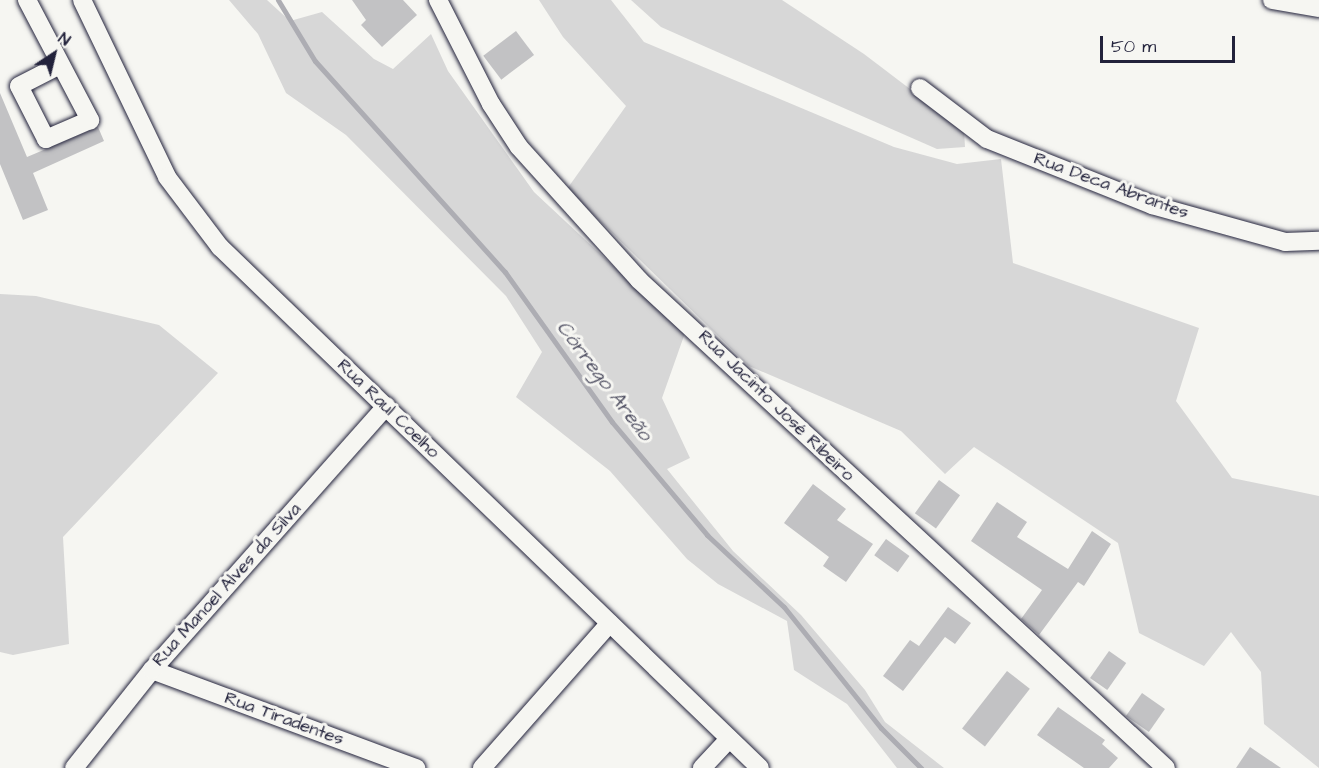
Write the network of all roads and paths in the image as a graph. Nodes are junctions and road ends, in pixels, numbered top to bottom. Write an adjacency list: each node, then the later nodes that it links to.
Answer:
1 (27, 0): 6 (street)
2 (82, 0): 9 (street, Rua Raul Coelho)
3 (438, 0): 18 (street, Rua Jacinto José Ribeiro)
4 (1272, 0): 5 (street)
5 (1319, 8)
6 (60, 65)
7 (920, 88): 8 (street, Rua Deca Abrantes)
8 (1319, 241)
9 (386, 406): 10 (street, Rua Raul Coelho); 11 (street, Rua Manoel Alves da Silva)
10 (610, 623): 12 (street, Rua Raul Coelho); 15 (street)
11 (152, 670): 13 (street, Rua Manoel Alves da Silva); 14 (street, Rua Tiradentes)
12 (729, 739): 16 (street); 17 (street, Rua Raul Coelho)
13 (74, 768)
14 (416, 768)
15 (483, 768)
16 (702, 768)
17 (760, 768)
18 (1166, 768)

